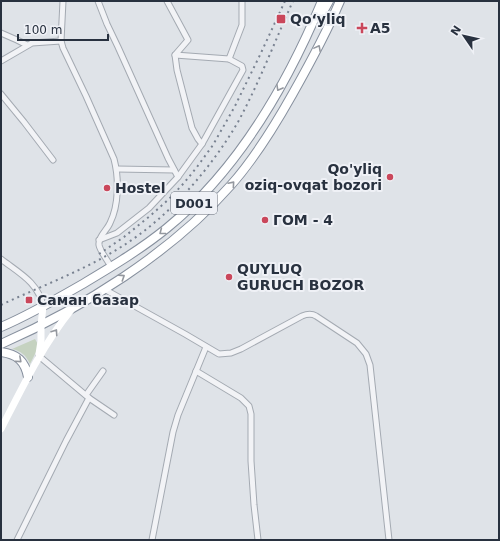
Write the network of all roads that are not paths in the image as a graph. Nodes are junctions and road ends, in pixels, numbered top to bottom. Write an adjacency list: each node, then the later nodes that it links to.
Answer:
1 (63, 1): 9 (street)
2 (98, 1): 19 (street)
3 (167, 1): 12 (street)
4 (242, 1): 13 (street)
5 (322, 1): 11 (highway, D001)
6 (329, 1): 11 (highway)
7 (340, 1): 24 (highway, D001, one-way to 7)
8 (1, 33): 10 (street)
9 (61, 41): 10 (street); 18 (street)
10 (26, 45): 14 (street)
11 (298, 54): 23 (highway, D001, one-way to 23)
12 (175, 55): 13 (street); 16 (street)
13 (229, 59): 16 (street)
14 (1, 61)
15 (1, 94): 17 (street)
16 (202, 144): 20 (street)
17 (53, 160)
18 (117, 169): 19 (street); 21 (street)
19 (174, 170): 20 (street)
20 (178, 178): 21 (street)
21 (99, 240): 23 (street)
22 (1, 259): 25 (street)
23 (111, 267): 25 (highway, D001)
24 (104, 289): 26 (highway, D001); 30 (street)
25 (43, 306): 27 (main road); 28 (highway, D001)
26 (72, 308): 27 (highway, D001); 32 (main road, one-way to 26)
27 (40, 326): 29 (highway, D001); 32 (main road)
28 (1, 327)
29 (1, 344)
30 (206, 347): 34 (street); 42 (street)
31 (1, 352): 35 (highway, one-way to 35)
32 (39, 356): 35 (main road); 36 (street)
33 (103, 371): 36 (street)
34 (196, 371): 40 (street); 41 (street)
35 (28, 377): 38 (main road)
36 (87, 396): 37 (street); 39 (street)
37 (114, 415)
38 (1, 429)
39 (17, 540)
40 (152, 540)
41 (258, 540)
42 (389, 540)

